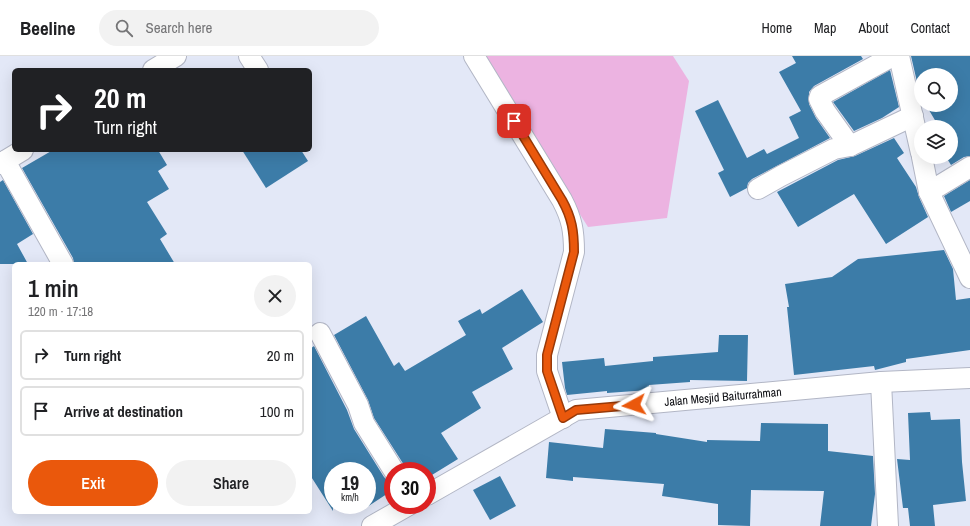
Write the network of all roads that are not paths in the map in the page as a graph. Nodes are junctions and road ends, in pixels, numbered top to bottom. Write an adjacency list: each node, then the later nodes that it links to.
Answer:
1 (249, 56): 5 (street)
2 (474, 56): 20 (street)
3 (893, 56): 8 (street)
4 (899, 56): 6 (street)
5 (257, 68)
6 (913, 116): 7 (street); 8 (street)
7 (914, 121)
8 (850, 146): 13 (street)
9 (20, 152): 10 (street)
10 (2, 163): 15 (street)
11 (923, 164): 14 (street)
12 (970, 167): 14 (street)
13 (758, 189)
14 (929, 192): 16 (street)
15 (62, 262)
16 (970, 278)
17 (320, 334): 21 (street)
18 (970, 378): 19 (street, Jalan Mesjid Baiturrahman)
19 (881, 382): 20 (street, Jalan Mesjid Baiturrahman); 25 (street)
20 (563, 418): 22 (street, Jalan Mesjid Baiturrahman)
21 (388, 462)
22 (436, 490)
23 (394, 514): 24 (street)
24 (372, 526)
25 (888, 526)

